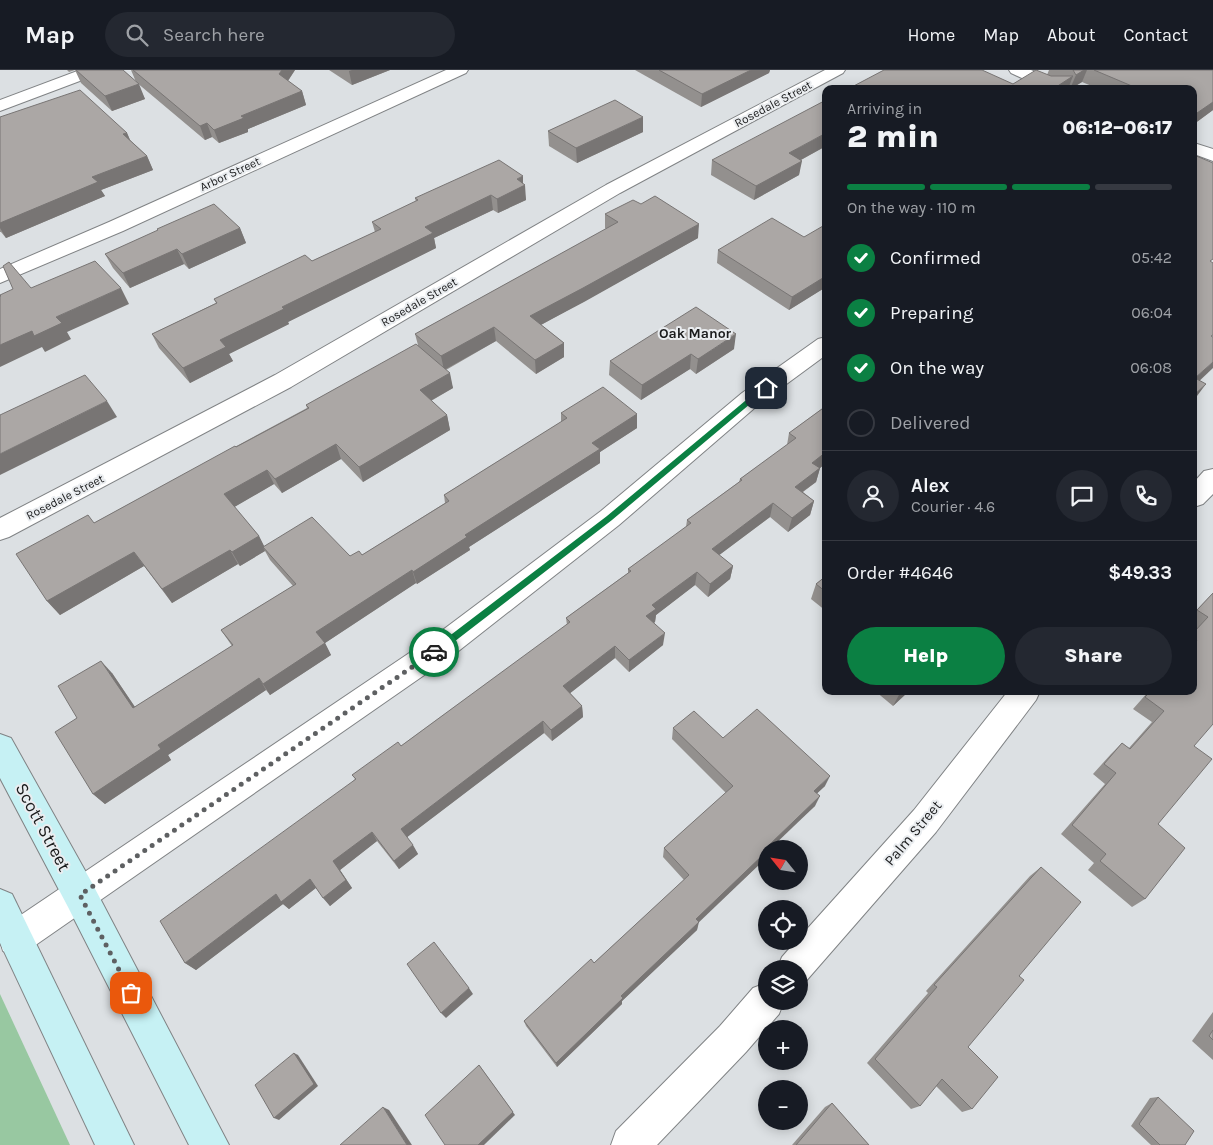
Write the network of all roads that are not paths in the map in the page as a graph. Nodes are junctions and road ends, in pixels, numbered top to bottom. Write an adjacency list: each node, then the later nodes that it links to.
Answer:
1 (95, 70): 6 (street)
2 (460, 70): 9 (street, Arbor Street)
3 (837, 70): 13 (street, Rosedale Street)
4 (1017, 70): 5 (street)
5 (1051, 85)
6 (0, 106)
7 (1197, 149): 8 (street)
8 (1213, 156)
9 (0, 277)
10 (822, 347): 16 (street)
11 (1213, 478): 12 (street)
12 (1197, 494)
13 (0, 530)
14 (1023, 695): 19 (street, Palm Street)
15 (0, 748): 16 (main road, Scott Street)
16 (80, 895): 18 (street); 22 (main road, Scott Street)
17 (0, 906): 18 (main road)
18 (15, 939): 21 (main road)
19 (802, 960)
20 (758, 1010): 23 (street)
21 (115, 1145)
22 (210, 1145)
23 (630, 1145)

